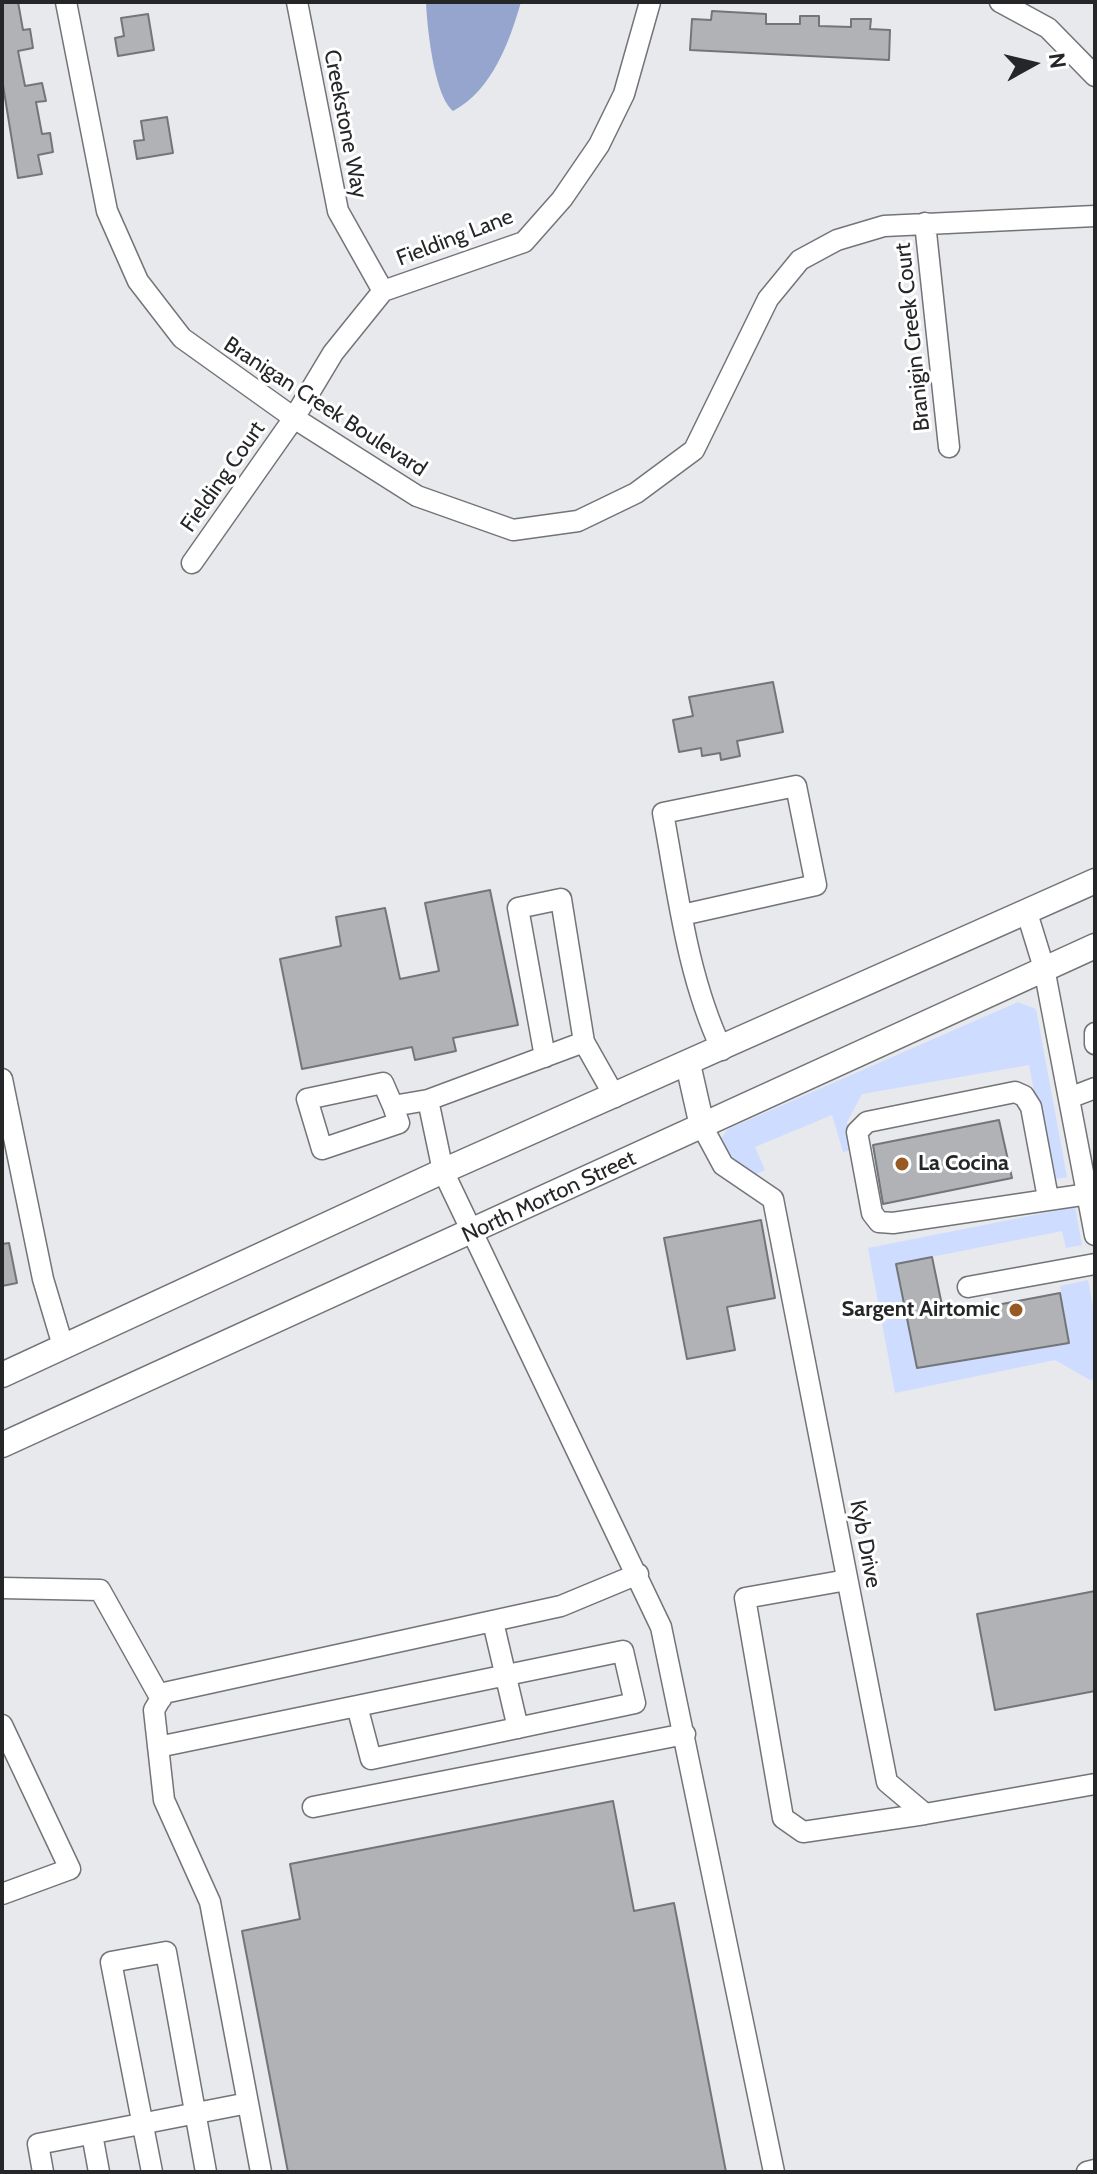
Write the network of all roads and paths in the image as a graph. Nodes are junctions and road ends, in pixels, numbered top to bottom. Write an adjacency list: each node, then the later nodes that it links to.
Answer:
1 (66, 2): 9 (street, Branigan Creek Boulevard)
2 (297, 2): 8 (street, Creekstone Way)
3 (650, 2): 8 (street, Fielding Lane)
4 (1000, 2): 5 (street)
5 (1095, 76)
6 (1095, 216): 7 (street, Branigan Creek Boulevard)
7 (925, 223): 9 (street, Branigan Creek Boulevard); 10 (street, Branigin Creek Court)
8 (383, 291): 9 (street, Fielding Lane)
9 (294, 418): 11 (street, Fielding Court)
10 (949, 447)
11 (192, 563)
12 (1095, 881): 13 (main road)
13 (1027, 913): 16 (street); 20 (main road)
14 (682, 915): 14 (street); 20 (street)
15 (1095, 946): 16 (main road, North Morton Street)
16 (1044, 968): 26 (street); 29 (main road, North Morton Street)
17 (1095, 1033): 19 (street)
18 (584, 1042): 21 (street); 21 (street); 25 (street)
19 (1095, 1044)
20 (722, 1050): 22 (main road)
21 (545, 1057): 27 (street)
22 (688, 1064): 25 (main road); 29 (main road)
23 (2, 1079): 37 (street)
24 (1095, 1088): 26 (street)
25 (615, 1097): 30 (main road)
26 (1069, 1098): 31 (street)
27 (428, 1100): 28 (street); 30 (street)
28 (393, 1106): 28 (street)
29 (702, 1126): 33 (main road, North Morton Street); 41 (street, Kyb Drive)
30 (443, 1171): 33 (street); 37 (main road)
31 (1091, 1194): 32 (street); 34 (street)
32 (1048, 1198): 32 (street)
33 (475, 1231): 39 (main road, North Morton Street); 40 (street)
34 (1095, 1235)
35 (1095, 1264): 36 (street)
36 (968, 1287)
37 (63, 1346): 38 (main road)
38 (2, 1375)
39 (2, 1445)
40 (638, 1574): 43 (street); 49 (street)
41 (847, 1580): 53 (street, Kyb Drive); 53 (street)
42 (2, 1588): 45 (street)
43 (493, 1622): 44 (street); 45 (street)
44 (505, 1676): 46 (street); 48 (street); 48 (street)
45 (161, 1699): 50 (street)
46 (357, 1706): 48 (street); 50 (street)
47 (2, 1725): 54 (street)
48 (518, 1728)
49 (685, 1734): 52 (street); 65 (street)
50 (158, 1747): 55 (street)
51 (1095, 1784): 53 (street)
52 (313, 1807)
53 (925, 1814)
54 (2, 1894)
55 (248, 2103): 56 (street); 64 (street)
56 (194, 2114): 57 (street); 57 (street); 63 (street)
57 (142, 2124): 58 (street); 62 (street)
58 (92, 2134): 60 (street); 61 (street)
59 (1095, 2170): 66 (street)
60 (43, 2172)
61 (99, 2172)
62 (152, 2172)
63 (206, 2172)
64 (261, 2172)
65 (774, 2172)
66 (1087, 2172)

